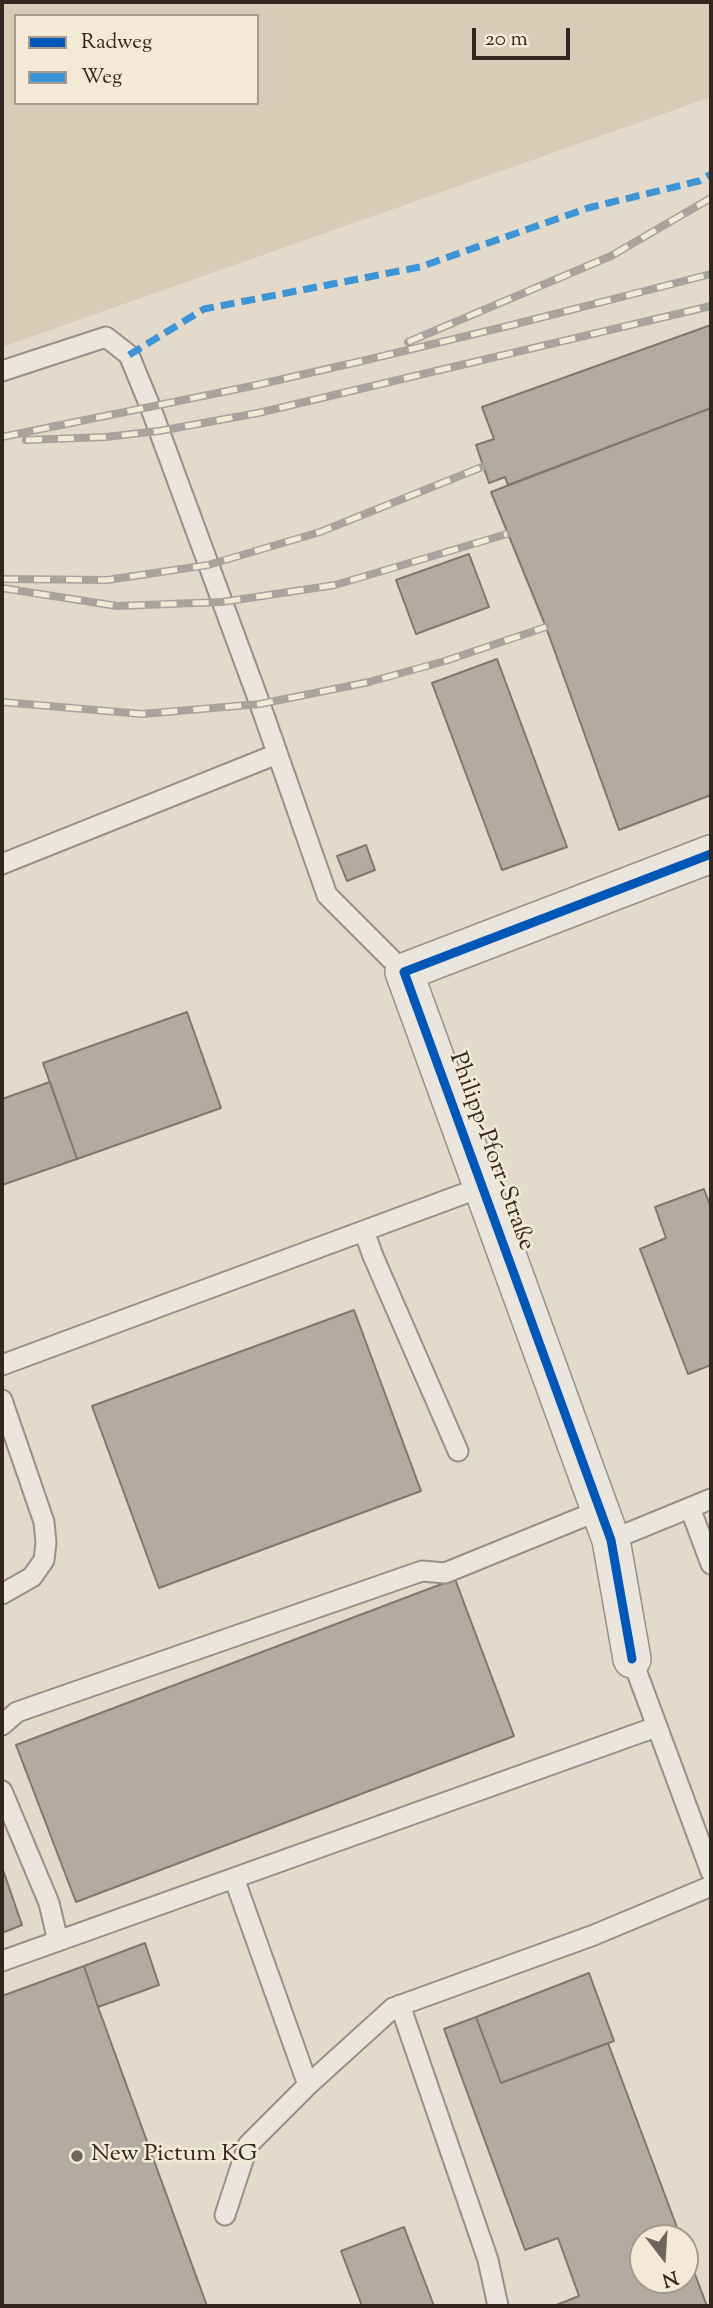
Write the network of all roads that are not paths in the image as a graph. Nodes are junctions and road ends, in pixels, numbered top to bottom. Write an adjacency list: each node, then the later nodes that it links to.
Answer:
1 (2, 371): 2 (lane)
2 (277, 754): 4 (lane); 5 (lane)
3 (711, 853): 5 (street)
4 (2, 864)
5 (404, 972): 6 (street, Philipp-Pforr-Straße)
6 (482, 1187): 7 (lane); 13 (street, Philipp-Pforr-Straße)
7 (364, 1231): 8 (lane); 10 (lane)
8 (2, 1365)
9 (2, 1400): 15 (lane)
10 (458, 1451)
11 (711, 1499): 12 (lane)
12 (690, 1508): 13 (lane); 14 (lane)
13 (605, 1525): 16 (street, Philipp-Pforr-Straße); 17 (lane)
14 (711, 1564)
15 (2, 1594)
16 (632, 1659): 18 (lane)
17 (2, 1725)
18 (656, 1727): 20 (lane); 21 (lane)
19 (2, 1791): 23 (lane)
20 (711, 1872)
21 (234, 1878): 23 (lane); 26 (lane)
22 (711, 1886): 25 (lane)
23 (58, 1941): 24 (lane)
24 (2, 1961)
25 (400, 2006): 26 (lane); 28 (lane)
26 (308, 2085): 27 (lane)
27 (225, 2215)
28 (498, 2306)

